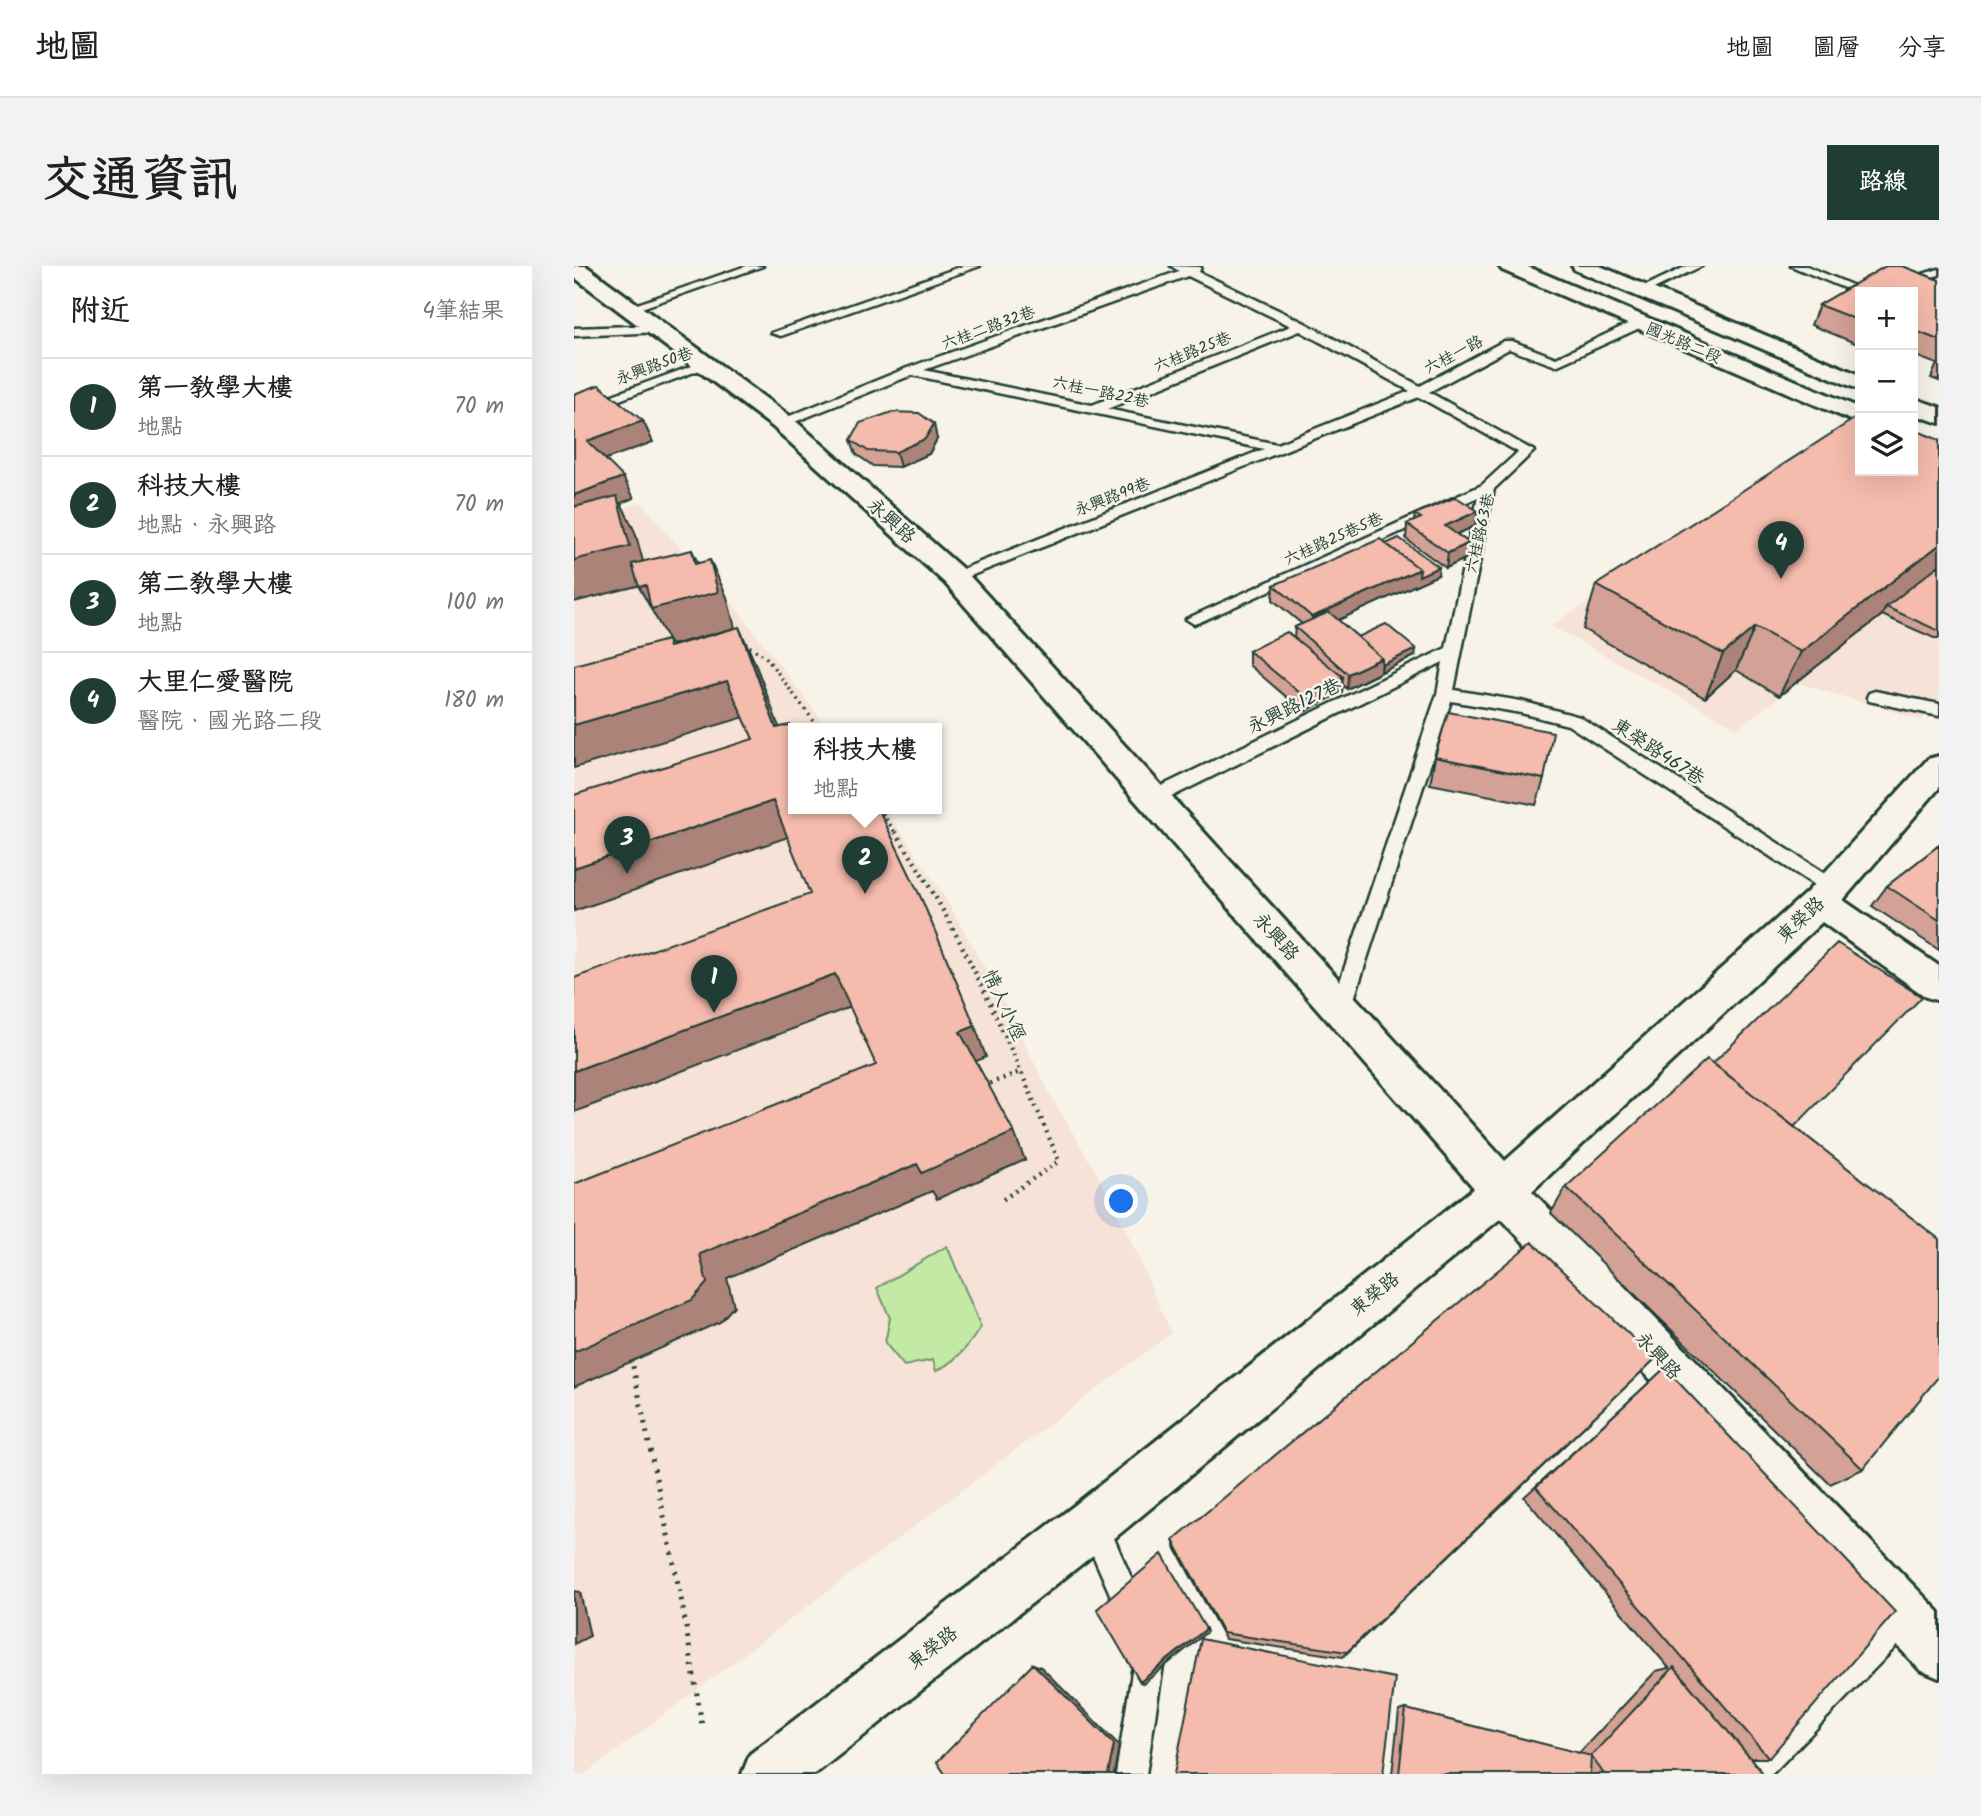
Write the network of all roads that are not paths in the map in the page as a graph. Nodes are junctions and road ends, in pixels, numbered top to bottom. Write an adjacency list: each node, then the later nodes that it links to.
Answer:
1 (757, 266): 14 (lane)
2 (974, 266): 19 (lane)
3 (1206, 266): 9 (lane, 六桂二路32巷)
4 (1508, 266): 15 (street, 國光路二段)
5 (1582, 266): 13 (street, 國光路二段)
6 (1696, 266): 13 (lane)
7 (1797, 266): 12 (lane)
8 (574, 267): 14 (street, 永興路)
9 (1183, 269): 16 (lane, 六桂路63巷); 21 (lane, 六桂二路32巷)
10 (1939, 272): 11 (lane)
11 (1906, 281)
12 (1849, 286)
13 (1641, 291): 22 (street, 國光路二段)
14 (629, 309): 17 (street, 永興路)
15 (1640, 323): 23 (lane, 六桂一路); 27 (street, 國光路二段)
16 (1301, 326): 23 (lane, 六桂路63巷); 25 (lane, 六桂路25巷)
17 (660, 328): 18 (lane); 20 (street, 永興路)
18 (574, 332)
19 (776, 332)
20 (707, 365): 26 (lane, 永興路50巷); 29 (street, 永興路)
21 (911, 371): 25 (lane, 六桂一路22巷); 29 (lane, 六桂二路32巷)
22 (1855, 381)
23 (1417, 393): 30 (lane, 六桂一路); 31 (lane, 六桂路63巷)
24 (1918, 407): 28 (street)
25 (1097, 408): 30 (lane, 六桂一路22巷)
26 (574, 413)
27 (1855, 415)
28 (1939, 416)
29 (782, 422): 32 (street, 永興路)
30 (1282, 449): 32 (lane, 永興路99巷)
31 (1487, 488): 33 (lane, 六桂路25巷5巷); 34 (lane, 六桂路63巷)
32 (955, 576): 39 (street, 永興路)
33 (1194, 620)
34 (1453, 651): 35 (lane, 六桂路63巷); 39 (lane, 永興路127巷)
35 (1445, 694): 40 (lane, 東榮路467巷); 42 (lane, 六桂路63巷)
36 (1875, 697): 37 (lane)
37 (1939, 710)
38 (1939, 767): 40 (street, 東榮路)
39 (1153, 798): 42 (street, 永興路)
40 (1826, 895): 41 (street); 43 (street, 東榮路)
41 (1939, 986)
42 (1341, 1008): 43 (street, 永興路)
43 (1503, 1190): 44 (street, 東榮路); 45 (street, 永興路)
44 (1093, 1523): 47 (street, 東榮路); 48 (lane)
45 (1906, 1616): 46 (street, 永興路); 49 (lane)
46 (1939, 1651)
47 (770, 1774)
48 (1131, 1774)
49 (1750, 1774)

